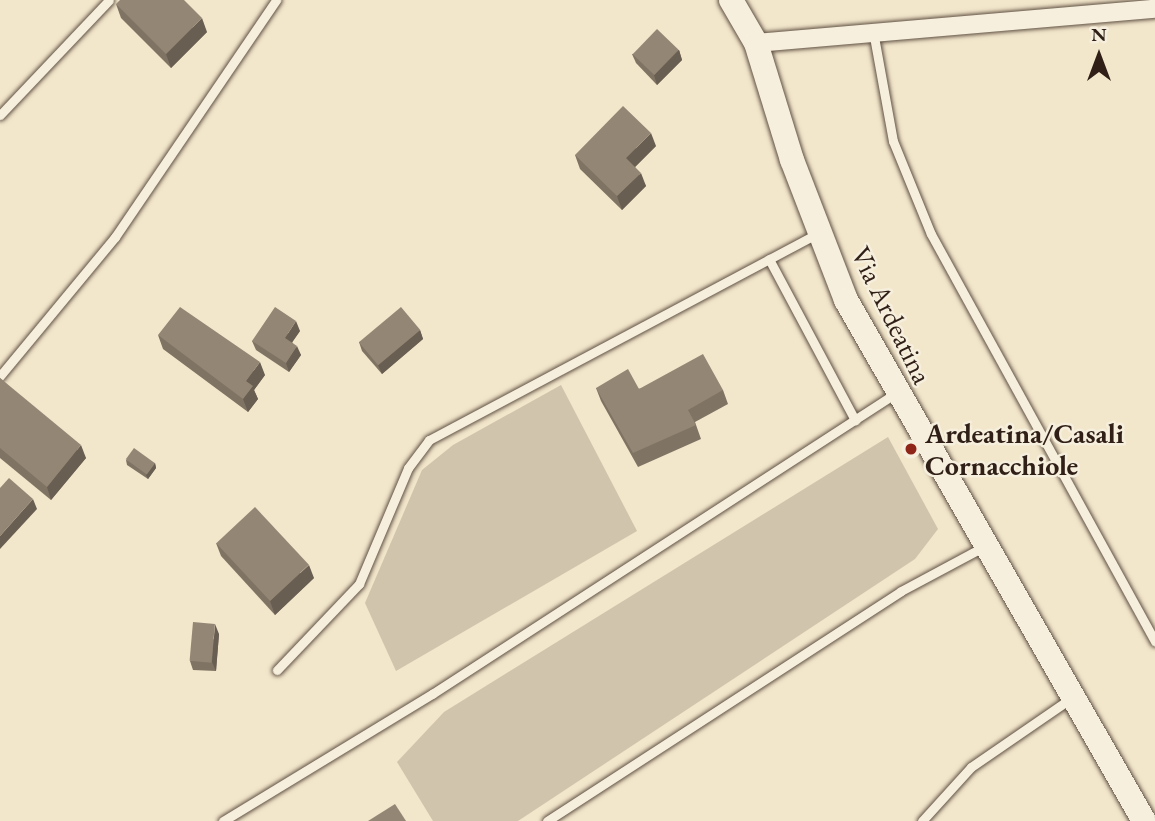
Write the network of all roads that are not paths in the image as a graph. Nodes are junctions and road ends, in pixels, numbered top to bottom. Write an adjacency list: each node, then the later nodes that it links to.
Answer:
1 (109, 0): 7 (lane)
2 (276, 0): 10 (lane)
3 (731, 0): 6 (main road, Via Ardeatina)
4 (1155, 9): 5 (street)
5 (873, 32): 6 (street); 14 (lane)
6 (756, 43): 8 (main road, Via Ardeatina)
7 (0, 116)
8 (820, 233): 9 (lane); 11 (main road, Via Ardeatina)
9 (769, 259): 12 (lane); 15 (lane)
10 (0, 376)
11 (896, 393): 12 (lane); 13 (main road, Via Ardeatina)
12 (855, 420): 17 (lane)
13 (983, 547): 16 (main road, Via Ardeatina); 18 (lane)
14 (1155, 641)
15 (277, 670)
16 (1070, 699): 19 (lane); 20 (main road, Via Ardeatina)
17 (223, 821)
18 (547, 821)
19 (922, 821)
20 (1144, 821)

